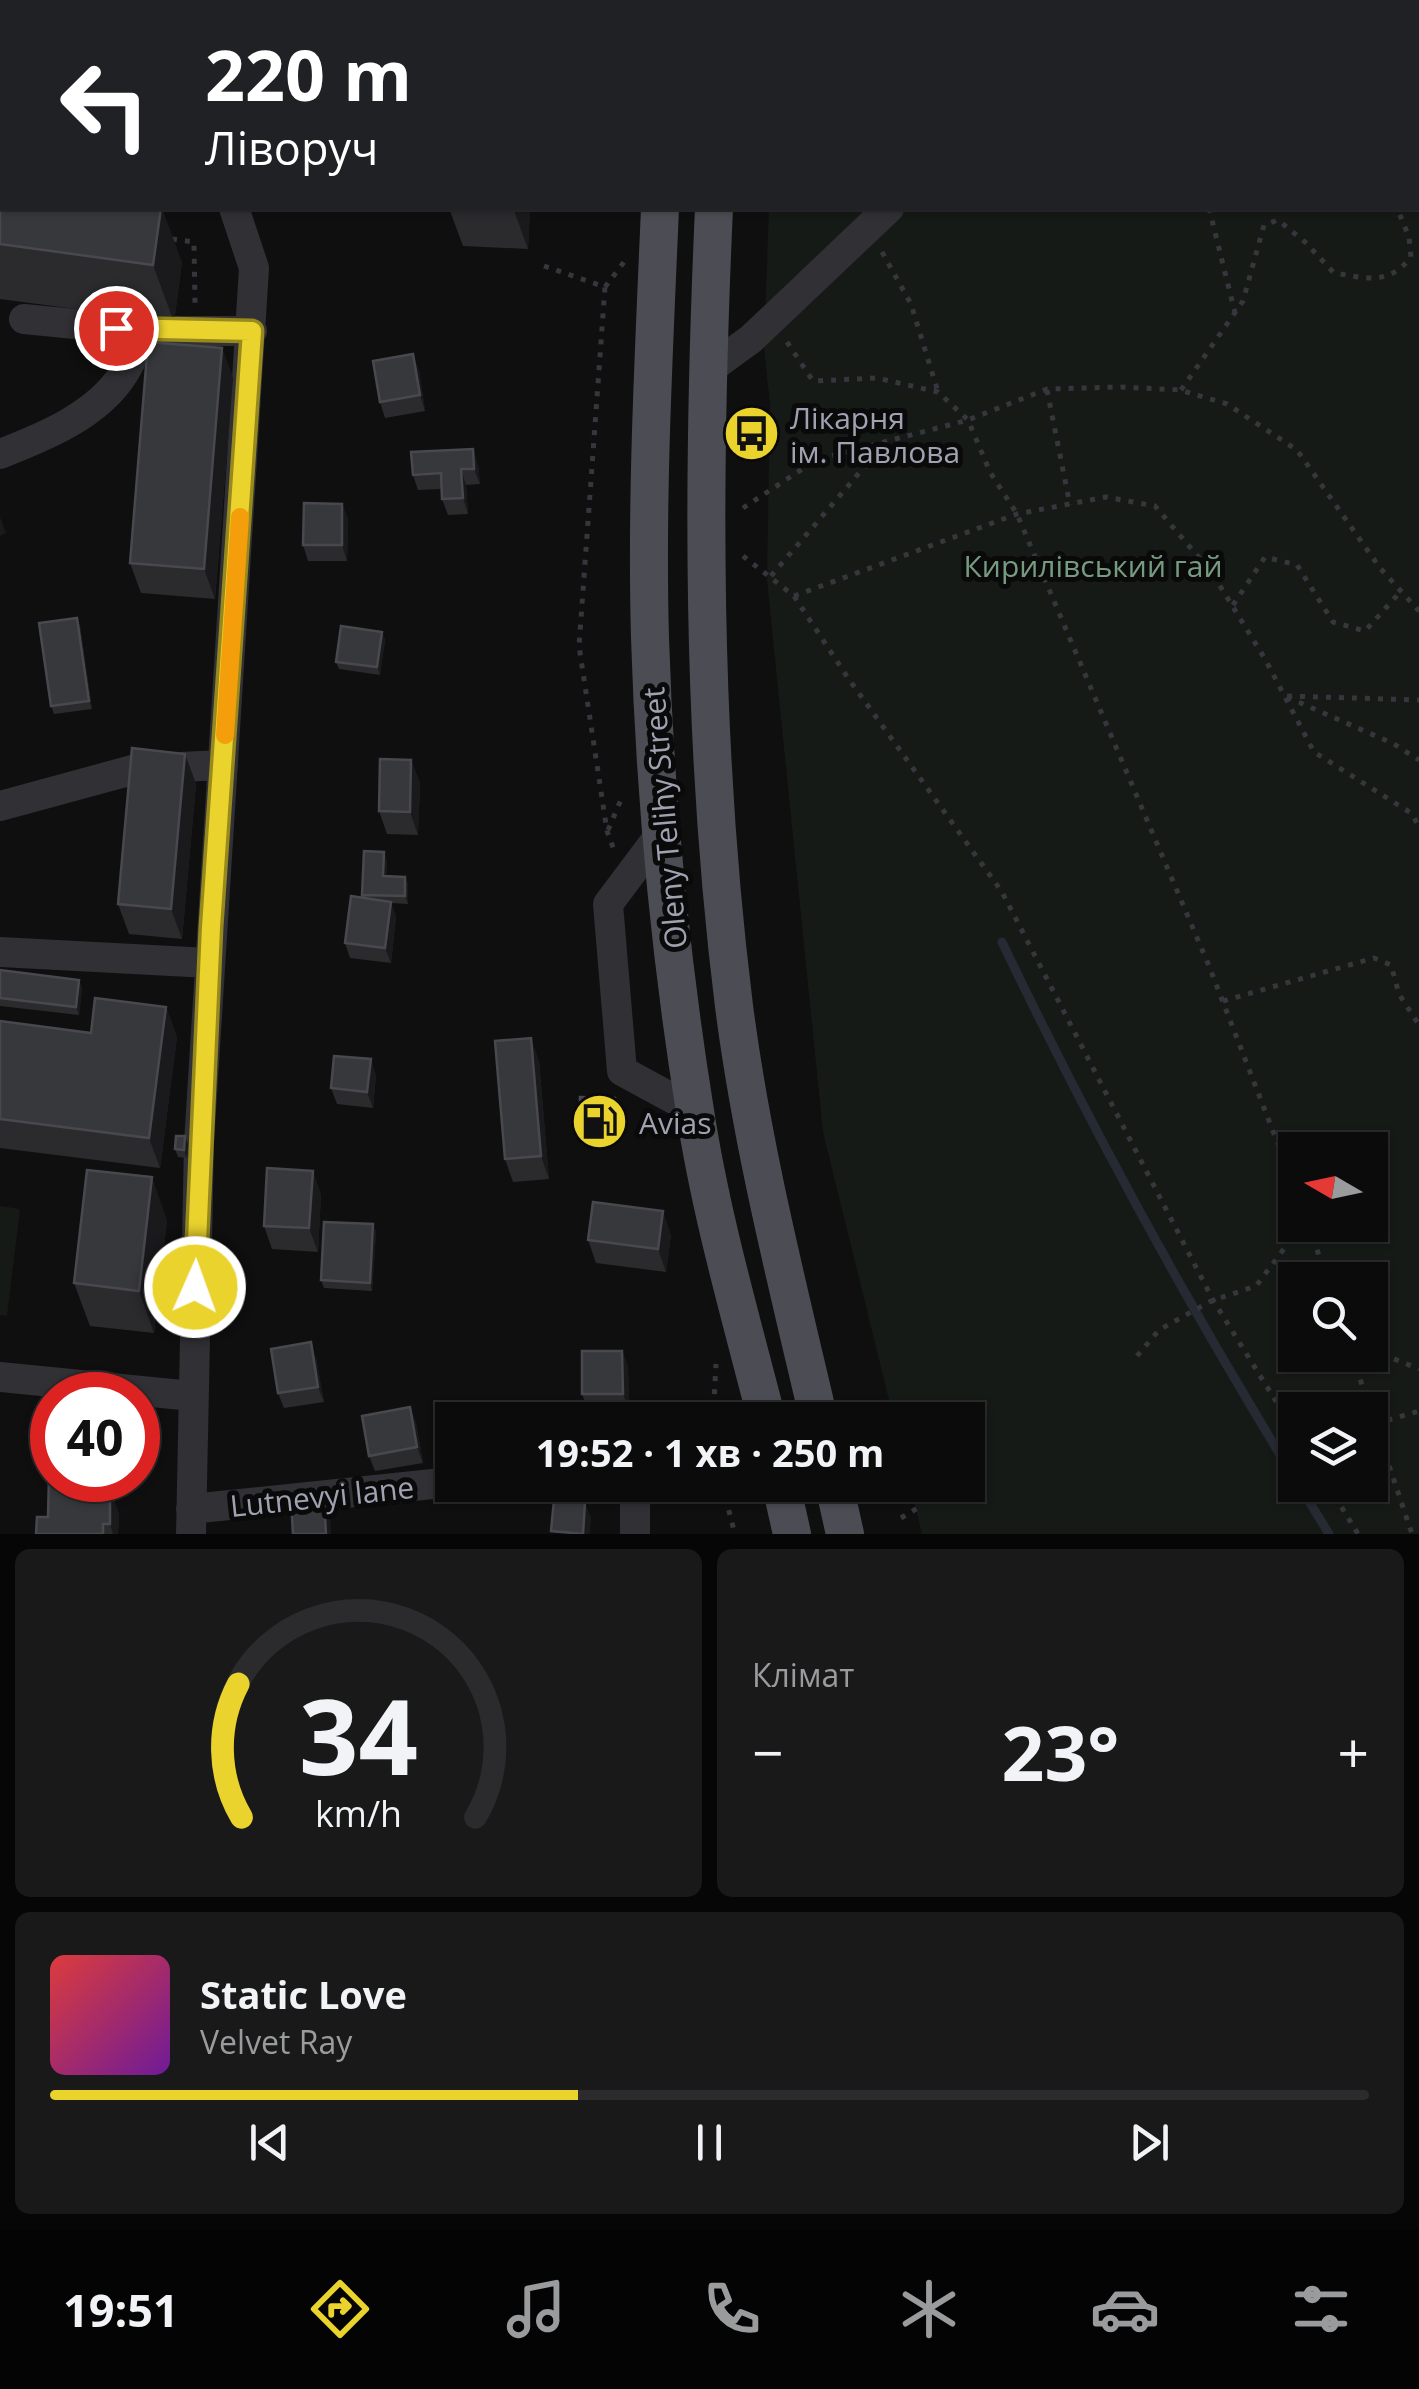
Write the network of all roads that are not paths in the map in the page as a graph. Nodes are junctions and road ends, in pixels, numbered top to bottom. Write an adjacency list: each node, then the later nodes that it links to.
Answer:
1 (235, 210): 7 (street)
2 (660, 210): 12 (main road, Oleny Telihy Street)
3 (714, 210): 8 (main road, Oleny Telihy Street)
4 (878, 218): 8 (street)
5 (24, 319): 6 (street)
6 (146, 331): 7 (street); 9 (street)
7 (252, 331): 10 (street)
8 (707, 371): 19 (main road, Oleny Telihy Street)
9 (0, 454)
10 (224, 764): 11 (street); 14 (street)
11 (0, 806)
12 (662, 832): 15 (main road, Oleny Telihy Street); 15 (street)
13 (0, 952): 14 (street)
14 (209, 963): 17 (street)
15 (694, 1110): 18 (main road, Oleny Telihy Street)
16 (0, 1377): 17 (street)
17 (192, 1396): 24 (street)
18 (748, 1402)
19 (815, 1402)
20 (435, 1485): 24 (street, Lutnevyi lane)
21 (635, 1502): 25 (street)
22 (785, 1502): 26 (main road)
23 (838, 1502): 27 (main road)
24 (191, 1522)
25 (635, 1534)
26 (792, 1534)
27 (845, 1534)

